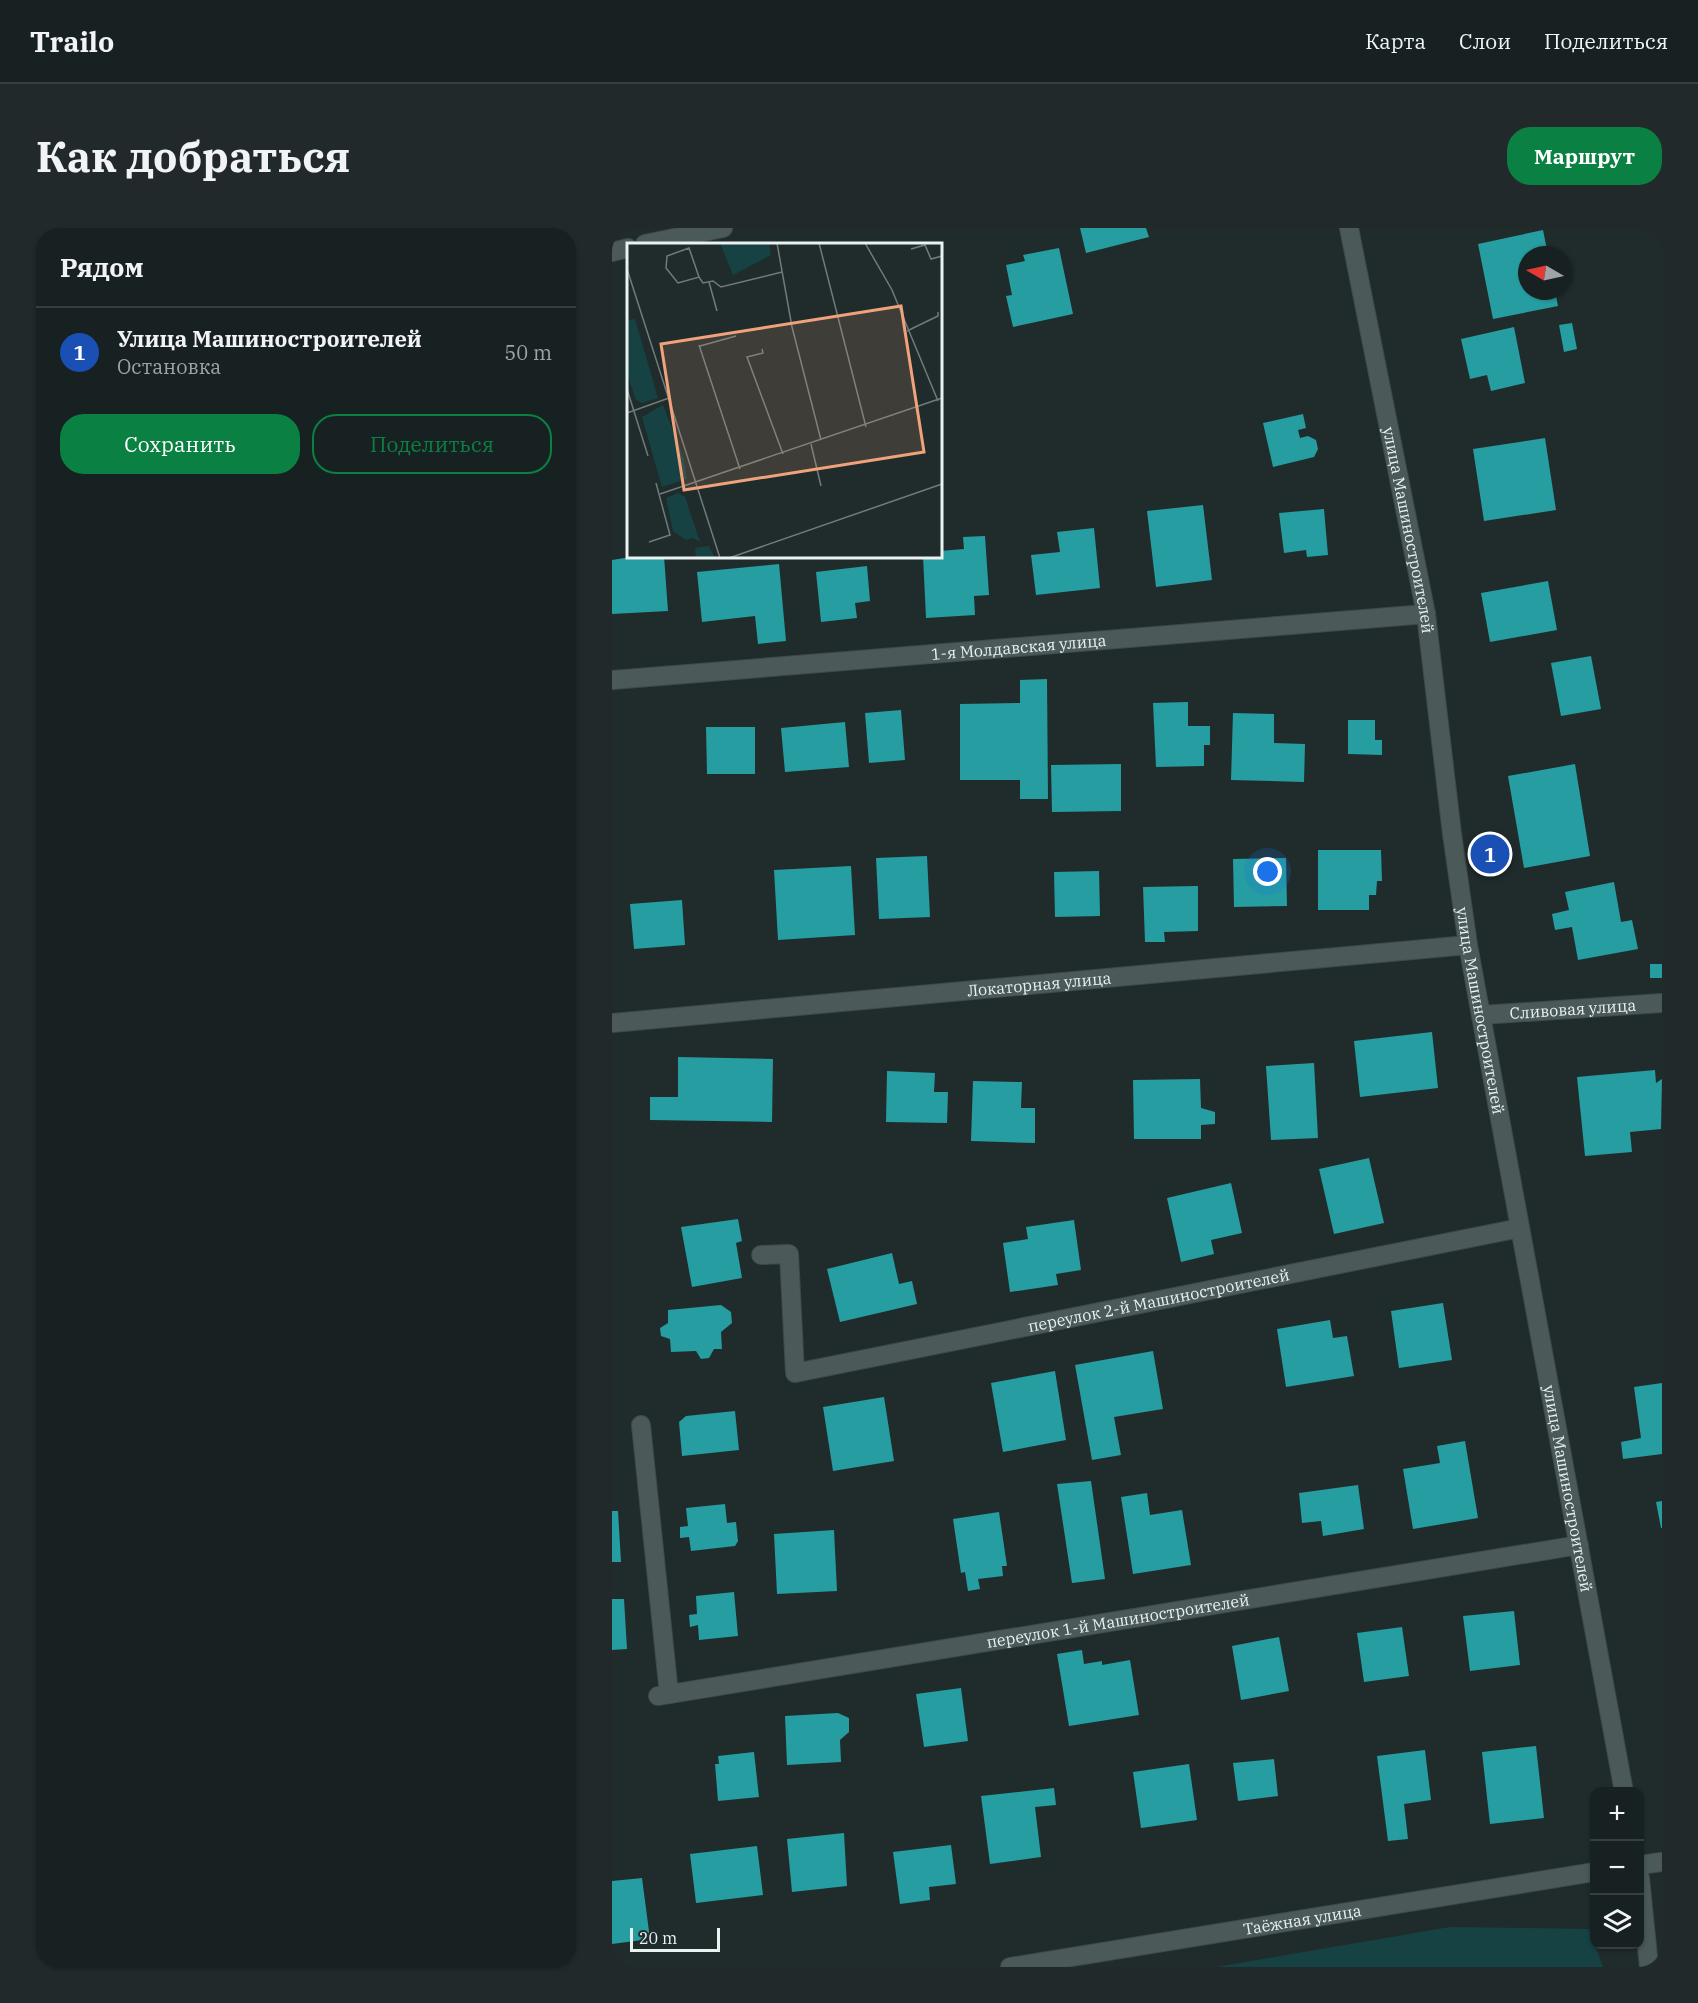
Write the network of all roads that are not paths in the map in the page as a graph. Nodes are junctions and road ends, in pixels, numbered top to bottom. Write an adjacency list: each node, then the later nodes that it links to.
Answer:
1 (723, 228): 3 (street)
2 (1349, 228): 6 (street, улица Машиностроителей)
3 (650, 243)
4 (627, 248): 5 (street)
5 (612, 252)
6 (1426, 614): 7 (street, 1-я Молдавская улица); 8 (street, улица Машиностроителей)
7 (612, 680)
8 (1468, 945): 10 (street, улица Машиностроителей); 11 (street, Локаторная улица)
9 (1662, 1003): 10 (street, Сливовая улица)
10 (1481, 1015): 12 (street, улица Машиностроителей)
11 (612, 1023)
12 (1520, 1228): 13 (street, переулок 2-й Машиностроителей); 15 (street, улица Машиностроителей)
13 (761, 1255)
14 (641, 1425): 15 (street, переулок 1-й Машиностроителей)
15 (1579, 1545): 16 (street, улица Машиностроителей)
16 (1623, 1787)
17 (1662, 1862): 18 (street)
18 (1644, 1864)
19 (1590, 1873): 21 (street, Таёжная улица)
20 (1642, 1895): 22 (street)
21 (1010, 1967)
22 (1649, 1967)

